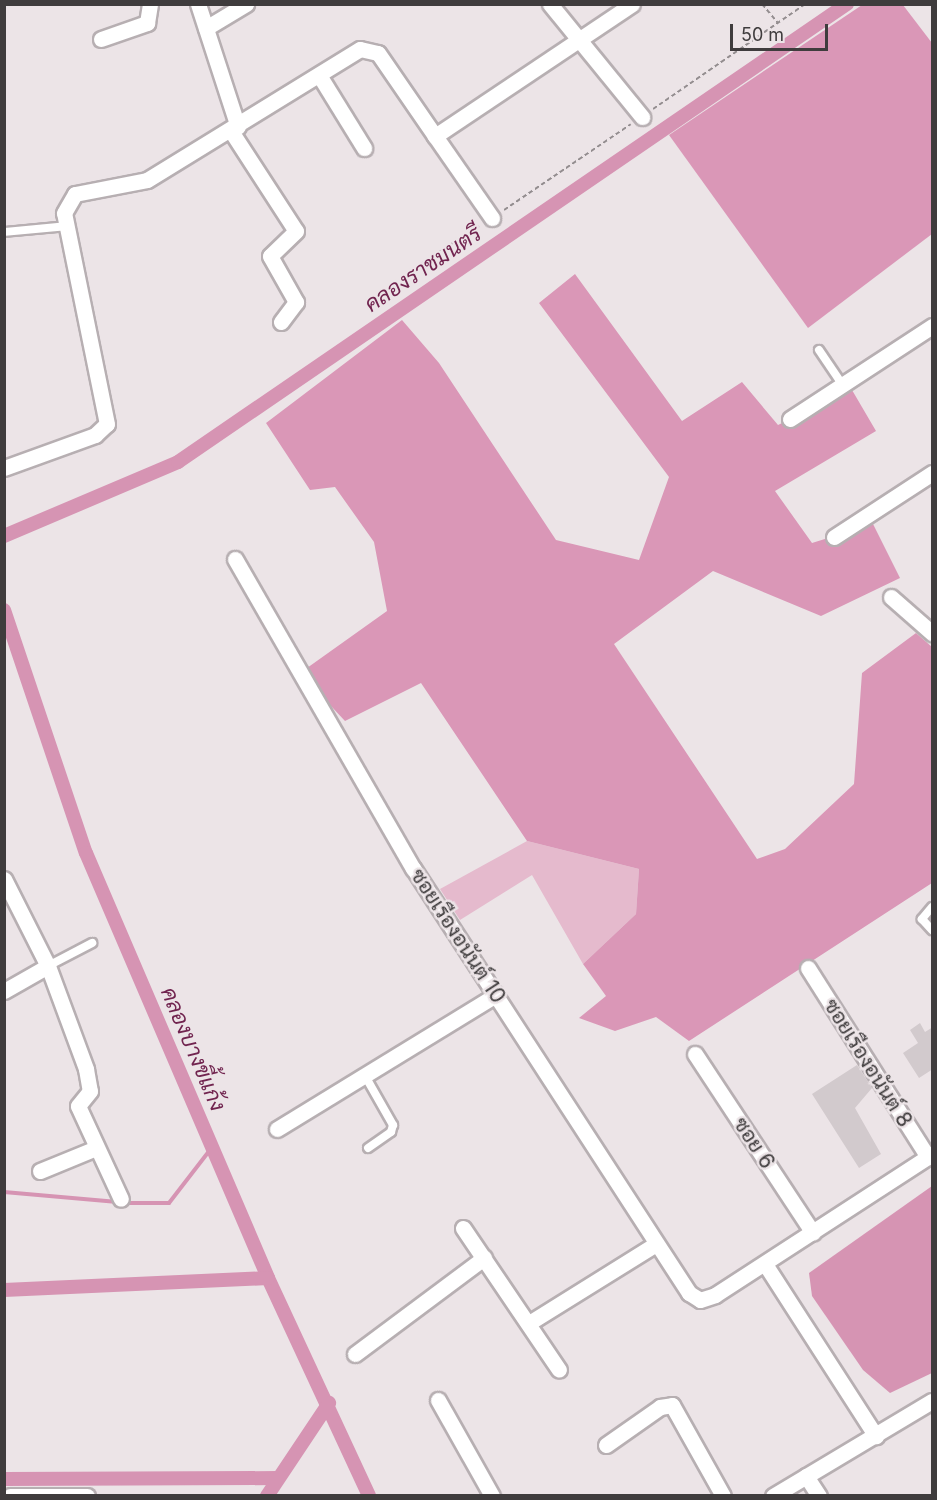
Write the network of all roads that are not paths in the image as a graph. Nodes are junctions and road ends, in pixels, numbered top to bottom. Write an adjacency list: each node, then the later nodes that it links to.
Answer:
1 (150, 4): 7 (street)
2 (198, 4): 6 (street)
3 (246, 4): 6 (street)
4 (550, 4): 8 (street)
5 (632, 4): 8 (street)
6 (206, 28): 11 (street)
7 (101, 39)
8 (578, 41): 10 (street); 12 (street)
9 (319, 75): 11 (street); 12 (street); 13 (street)
10 (642, 117)
11 (235, 129): 15 (street); 17 (street)
12 (435, 136): 14 (street)
13 (363, 148)
14 (492, 218)
15 (67, 226): 16 (lane); 22 (street)
16 (4, 232)
17 (281, 322)
18 (933, 326): 20 (street)
19 (819, 350): 20 (lane)
20 (842, 384): 21 (street)
21 (790, 419)
22 (4, 468)
23 (933, 473): 24 (street)
24 (834, 537)
25 (235, 559): 35 (street, ซอยเรืองอนันต์ 10)
26 (891, 597): 27 (street)
27 (933, 633)
28 (4, 879): 32 (street)
29 (933, 907): 30 (lane)
30 (933, 930)
31 (92, 943): 32 (lane)
32 (48, 966): 34 (street); 39 (street)
33 (808, 968): 41 (street, ซอยเรืองอนันต์ 8)
34 (4, 991)
35 (496, 995): 37 (street); 46 (street, ซอยเรืองอนันต์ 10)
36 (695, 1054): 45 (street, ซอย 6)
37 (363, 1074): 38 (street); 40 (lane)
38 (277, 1129)
39 (96, 1148): 42 (street); 43 (street)
40 (368, 1148)
41 (930, 1156): 45 (street)
42 (40, 1171)
43 (121, 1199)
44 (463, 1228): 47 (street)
45 (813, 1233): 48 (street)
46 (656, 1244): 48 (street, ซอยเรืองอนันต์ 10); 49 (street)
47 (484, 1258): 49 (street); 50 (street)
48 (765, 1264): 54 (street)
49 (529, 1323): 51 (street)
50 (355, 1354)
51 (559, 1370)
52 (438, 1401): 59 (street)
53 (933, 1401): 54 (street)
54 (876, 1436): 56 (street)
55 (606, 1445): 60 (street)
56 (806, 1476): 61 (street); 62 (street)
57 (10, 1496): 58 (street)
58 (87, 1496)
59 (492, 1496)
60 (723, 1496)
61 (773, 1496)
62 (819, 1496)

